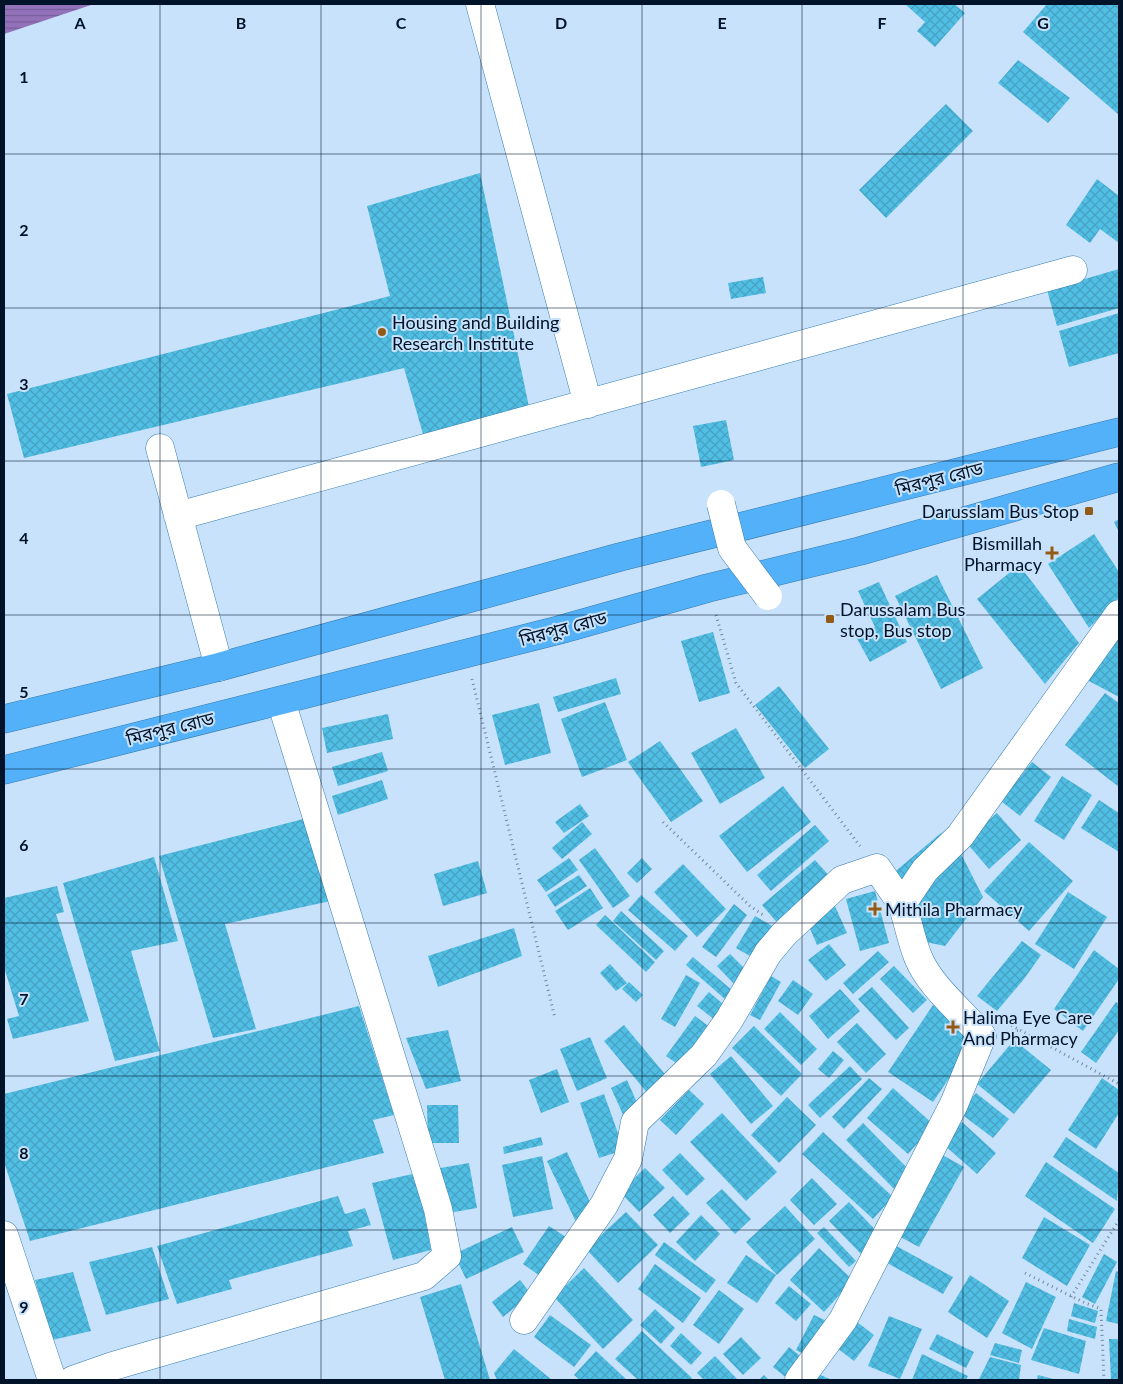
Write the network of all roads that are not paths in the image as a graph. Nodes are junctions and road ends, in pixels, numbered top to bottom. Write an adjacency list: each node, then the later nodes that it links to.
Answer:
1 (480, 4): 3 (street)
2 (1073, 270): 3 (street)
3 (588, 404): 8 (street)
4 (1119, 432): 11 (highway, মিরপুর রোড)
5 (160, 448): 8 (street)
6 (1116, 481): 12 (highway, মিরপুর রোড)
7 (721, 504): 9 (street, bridge)
8 (178, 516): 11 (street)
9 (768, 596)
10 (1119, 614): 15 (street)
11 (219, 667): 13 (highway, মিরপুর রোড)
12 (281, 701): 14 (highway, মিরপুর রোড); 19 (street)
13 (4, 719)
14 (4, 770)
15 (902, 904): 17 (street); 20 (street)
16 (4, 1235): 18 (street)
17 (524, 1320)
18 (52, 1380)
19 (74, 1380)
20 (799, 1380)

